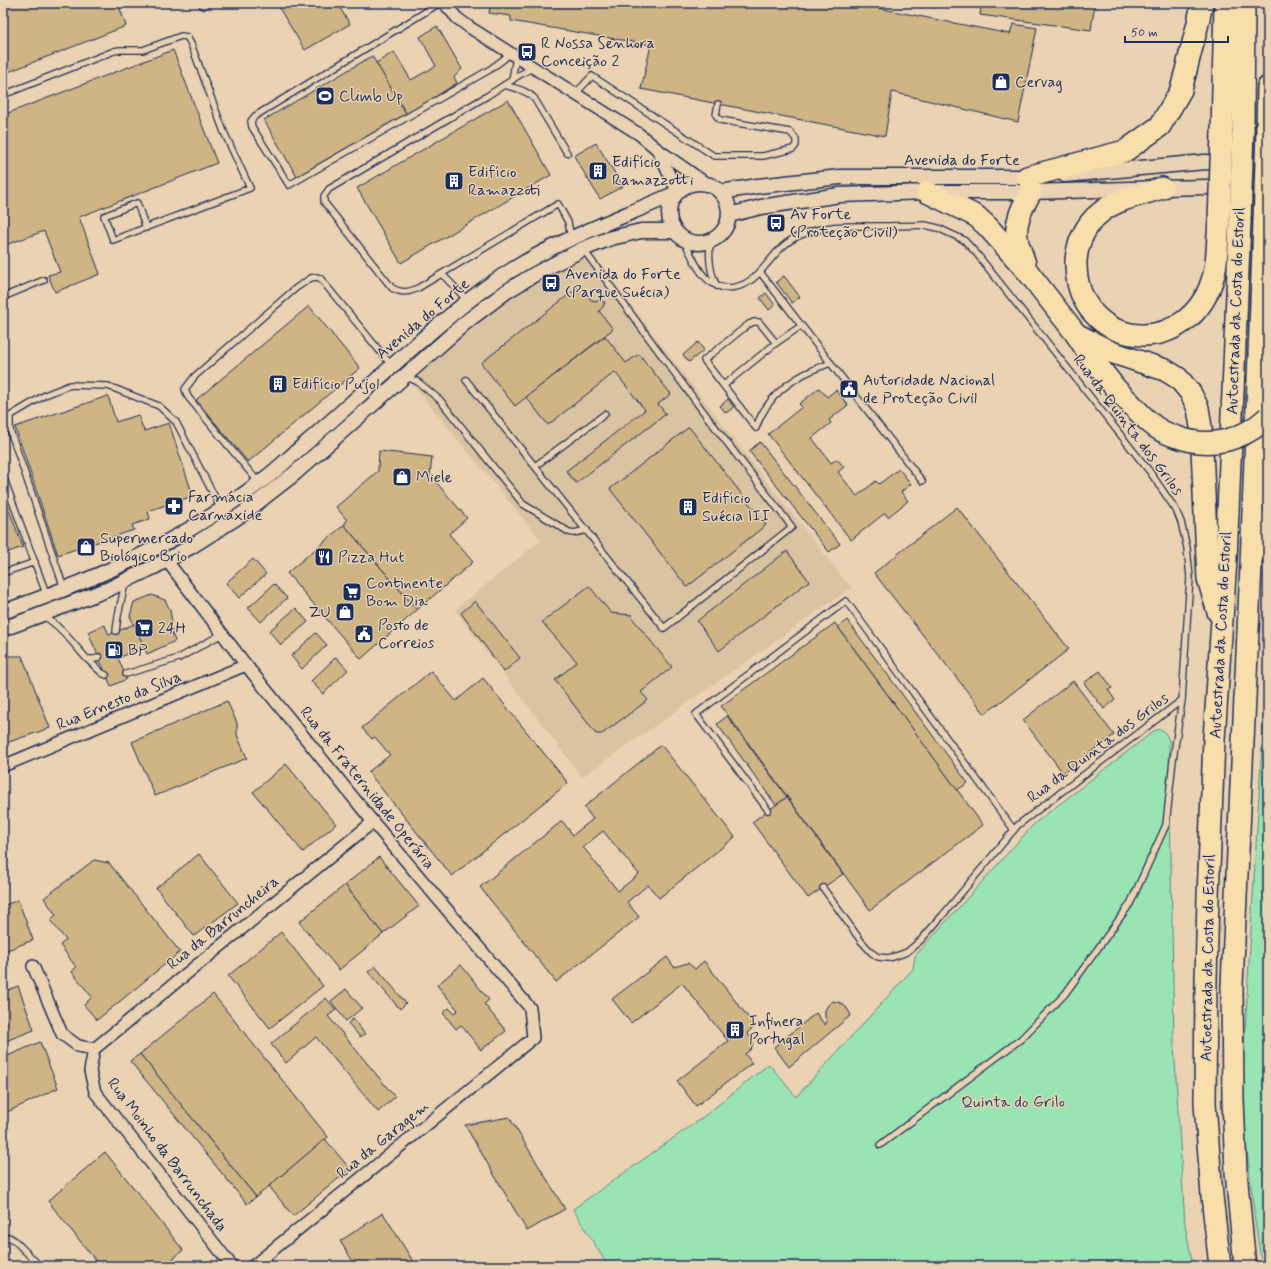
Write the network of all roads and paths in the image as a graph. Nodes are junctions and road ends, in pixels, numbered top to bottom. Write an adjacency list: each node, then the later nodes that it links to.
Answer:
1 (440, 3): 6 (lane)
2 (444, 3): 6 (street)
3 (1202, 3): 18 (highway)
4 (1225, 3): 21 (highway, bridge)
5 (1244, 3): 64 (highway, Autoestrada da Costa do Estoril, bridge)
6 (512, 55): 7 (street); 8 (lane)
7 (532, 68): 8 (lane); 12 (street)
8 (512, 80): 9 (lane)
9 (504, 85): 16 (lane); 33 (lane)
10 (1268, 87): 14 (highway, Autoestrada da Costa do Estoril)
11 (3, 94): 26 (lane)
12 (574, 94): 13 (lane); 15 (street)
13 (718, 104)
14 (1267, 130): 57 (highway, Autoestrada da Costa do Estoril, bridge)
15 (657, 149): 19 (street); 24 (street)
16 (567, 153)
17 (1268, 164): 18 (street, Avenida do Forte)
18 (1035, 182): 21 (street, Avenida do Forte); 22 (street, Avenida do Forte); 23 (street, Avenida do Forte); 32 (highway)
19 (707, 184): 22 (street); 24 (street, Avenida do Forte)
20 (1268, 187): 21 (street, Avenida do Forte)
21 (1162, 188)
22 (721, 192): 25 (street)
23 (928, 192): 25 (street, Avenida do Forte); 32 (highway)
24 (676, 193): 27 (street); 28 (street, Avenida do Forte)
25 (729, 215): 29 (street)
26 (146, 228): 26 (lane)
27 (679, 235): 29 (street, Avenida do Forte); 30 (street, Avenida do Forte); 35 (lane)
28 (571, 238): 33 (lane); 37 (street, Avenida do Forte)
29 (710, 241): 35 (lane)
30 (583, 249): 43 (street, Avenida do Forte); 54 (lane)
31 (760, 272): 35 (lane, Rua da Quinta dos Grilos); 38 (lane); 73 (lane, Rua da Quinta dos Grilos)
32 (1028, 272): 39 (highway)
33 (442, 274): 37 (lane)
34 (44, 280): 36 (lane)
35 (717, 286)
36 (3, 297)
37 (468, 301): 42 (street, Avenida do Forte)
38 (801, 326): 40 (lane); 41 (lane)
39 (1076, 334): 47 (highway, bridge); 64 (highway)
40 (776, 343): 45 (lane); 45 (lane)
41 (830, 363): 45 (lane); 50 (lane)
42 (392, 366): 51 (street, Avenida do Forte); 51 (lane)
43 (405, 376): 54 (lane); 55 (street, Avenida do Forte)
44 (466, 380): 48 (lane)
45 (724, 385)
46 (605, 414): 48 (lane)
47 (1268, 418)
48 (535, 466): 54 (lane)
49 (3, 476): 56 (lane)
50 (922, 481)
51 (259, 483): 52 (street, Avenida do Forte)
52 (221, 509): 60 (street, Avenida do Forte); 60 (lane)
53 (1268, 522): 57 (highway)
54 (587, 530)
55 (167, 560): 59 (street, Avenida do Forte); 67 (street, Rua da Fraternidade Operária)
56 (34, 562): 58 (lane); 61 (lane)
57 (1251, 566): 88 (highway, Autoestrada da Costa do Estoril)
58 (3, 573)
59 (125, 581): 63 (street, Avenida do Forte); 66 (lane)
60 (65, 590): 61 (street, Avenida do Forte)
61 (47, 596): 62 (street, Avenida do Forte)
62 (3, 612)
63 (39, 616): 65 (street, Avenida do Forte); 69 (lane)
64 (1222, 624): 87 (highway, Autoestrada da Costa do Estoril)
65 (3, 629)
66 (116, 631)
67 (222, 634): 70 (street, Rua da Fraternidade Operária); 71 (lane)
68 (99, 657): 69 (lane)
69 (87, 659): 72 (lane)
70 (246, 665): 74 (street, Rua Ernesto da Silva); 76 (street, Rua da Fraternidade Operária)
71 (126, 674)
72 (106, 675)
73 (1182, 700): 77 (lane, Rua da Quinta dos Grilos); 82 (lane)
74 (3, 766)
75 (768, 810): 77 (lane)
76 (373, 822): 80 (street, Rua da Fraternidade Operária); 81 (street, Rua da Barruncheira)
77 (1014, 830): 78 (lane, Rua da Quinta dos Grilos)
78 (823, 888)
79 (33, 966): 81 (street)
80 (533, 1038): 86 (street, Rua da Garagem)
81 (94, 1049): 85 (street, Rua Moinho da Barrunchada)
82 (880, 1145)
83 (3, 1241): 84 (lane)
84 (40, 1266)
85 (232, 1266)
86 (253, 1266)
87 (1220, 1266)
88 (1245, 1266)

